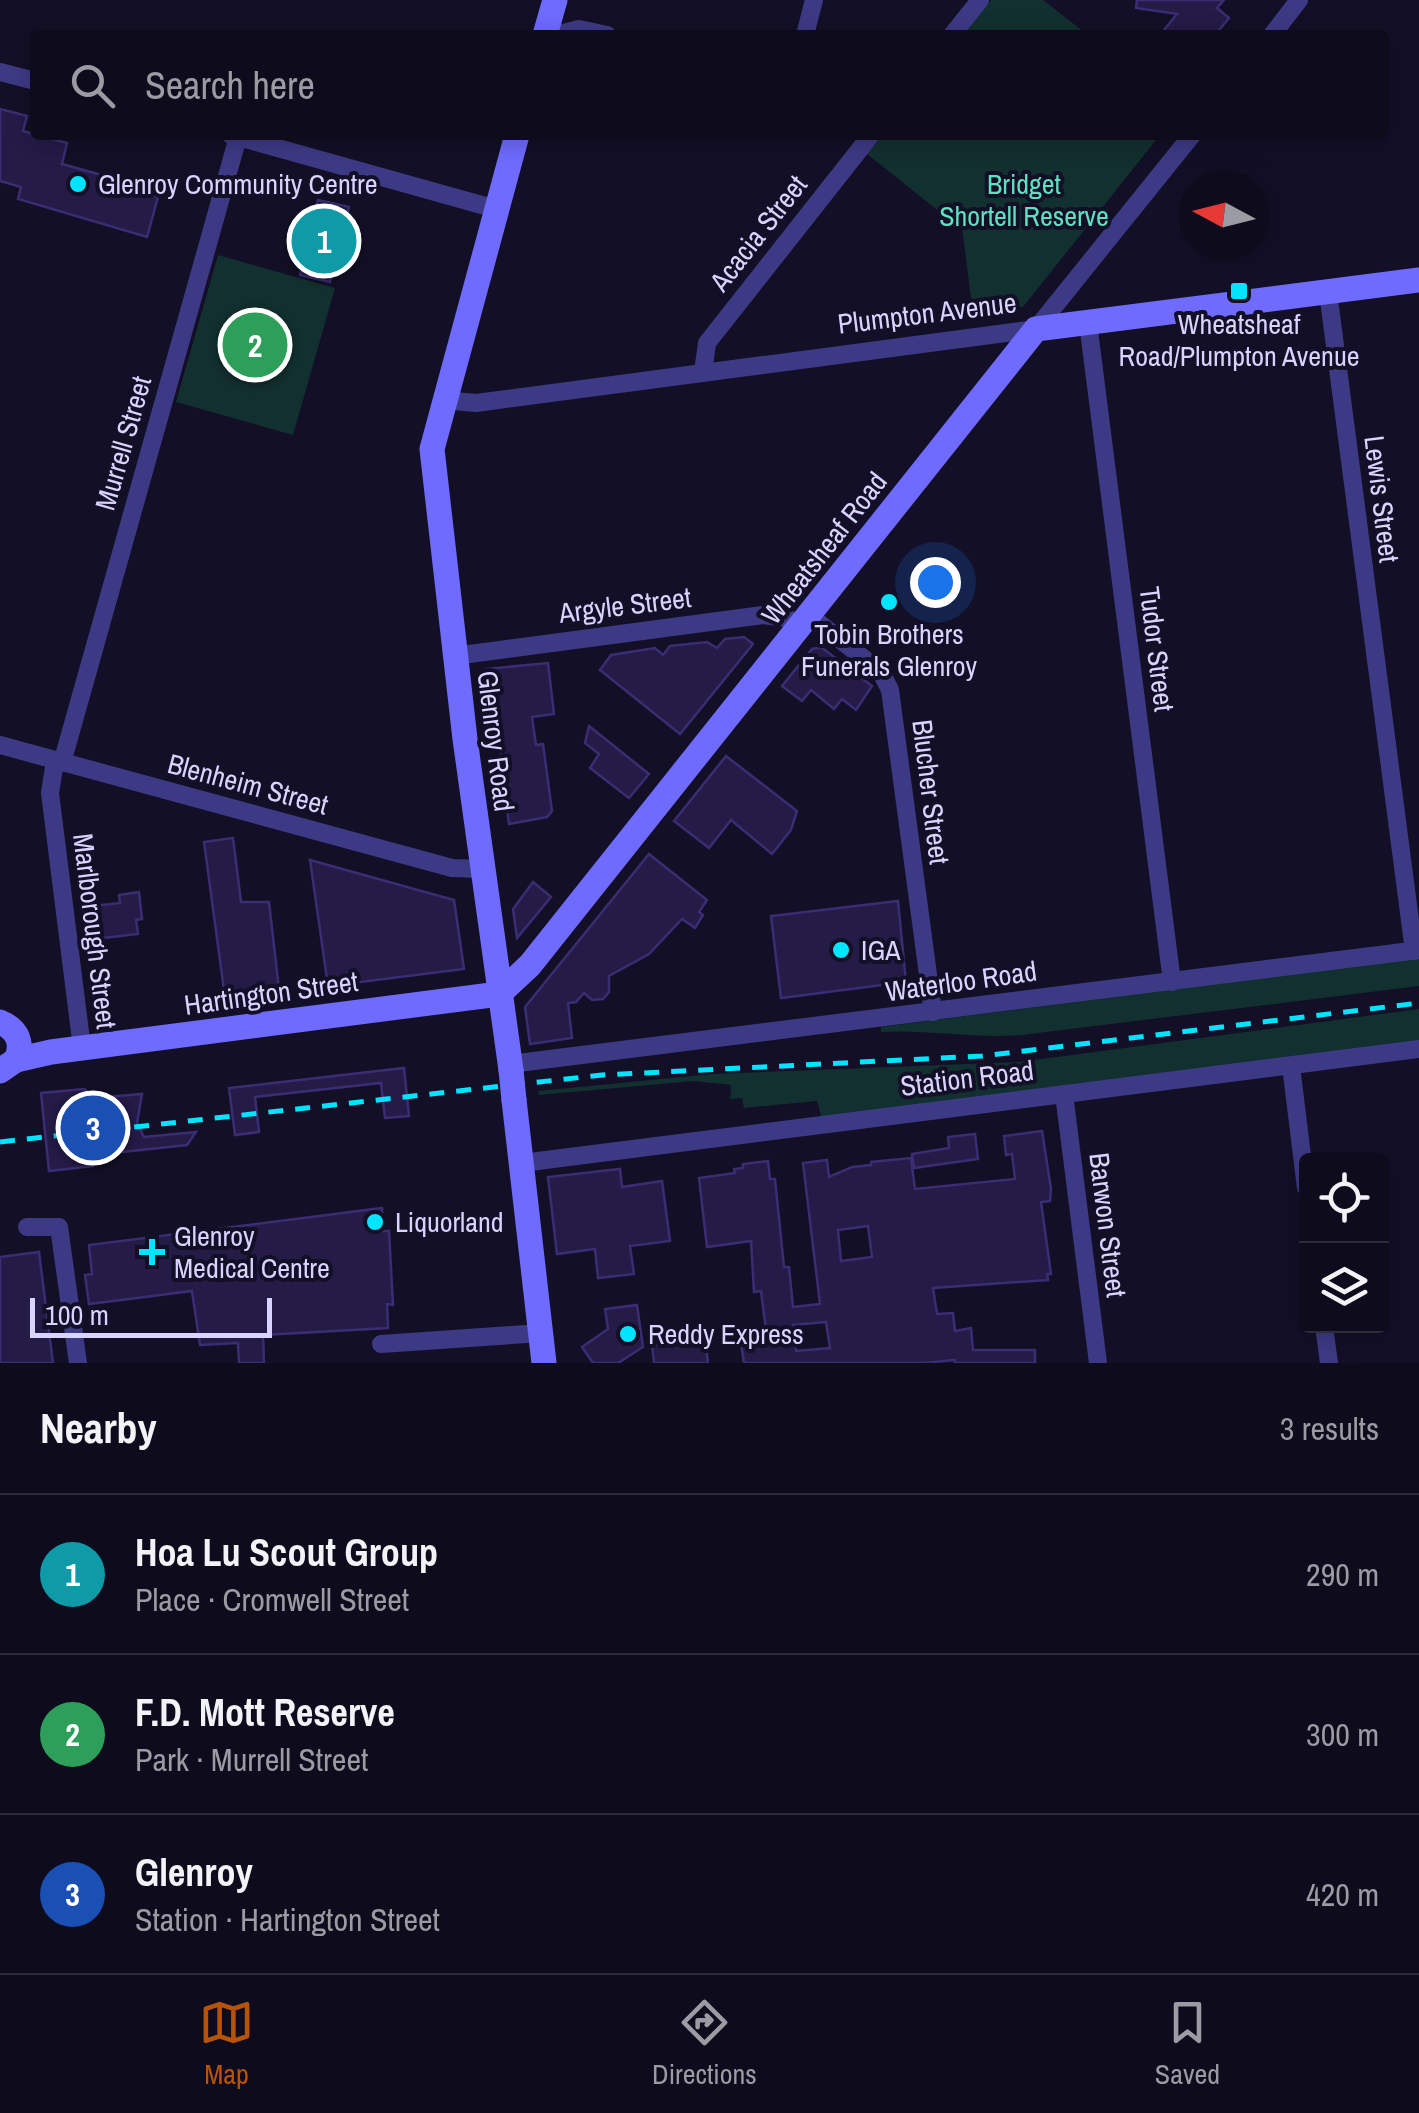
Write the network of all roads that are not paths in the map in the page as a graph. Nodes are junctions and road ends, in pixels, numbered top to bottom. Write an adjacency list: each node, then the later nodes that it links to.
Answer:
1 (554, 0): 5 (main road)
2 (814, 0): 6 (street)
3 (980, 0): 7 (street)
4 (1300, 0): 8 (street)
5 (545, 30)
6 (806, 30)
7 (956, 30)
8 (1276, 30)
9 (0, 72): 10 (street)
10 (30, 80)
11 (234, 140): 26 (street, Murrell Street)
12 (249, 140): 16 (street)
13 (516, 140): 16 (main road, Glenroy Road)
14 (867, 140): 21 (street, Acacia Street)
15 (1188, 140): 20 (street, Wheatsheaf Road)
16 (496, 209): 22 (main road, Glenroy Road)
17 (1419, 280): 18 (main road, Plumpton Avenue)
18 (1328, 292): 19 (main road, Plumpton Avenue); 30 (street, Lewis Street)
19 (1088, 323): 20 (main road, Plumpton Avenue); 31 (street, Tudor Street)
20 (1036, 329): 21 (street, Plumpton Avenue); 23 (main road, Wheatsheaf Road)
21 (703, 372): 22 (street, Plumpton Avenue)
22 (443, 400): 24 (main road, Glenroy Road)
23 (805, 621): 24 (street, Argyle Street); 29 (main road, Wheatsheaf Road); 33 (street, Blucher Street)
24 (454, 656): 27 (main road, Glenroy Road)
25 (0, 746): 26 (street, Blenheim Street)
26 (58, 762): 27 (street, Blenheim Street); 35 (street, Marlborough Street)
27 (482, 868): 28 (main road, Glenroy Road)
28 (490, 928): 29 (main road); 32 (main road, Glenroy Road)
29 (550, 940): 32 (main road, Wheatsheaf Road)
30 (1416, 950): 31 (street, Waterloo Road)
31 (1172, 982): 33 (street, Waterloo Road)
32 (499, 994): 35 (main road, Hartington Street); 38 (main road, Glenroy Road)
33 (933, 1012): 38 (street, Waterloo Road)
34 (9, 1048): 35 (main road, Hartington Street)
35 (82, 1048)
36 (1419, 1049): 37 (street, Station Road)
37 (1291, 1066): 39 (street, Station Road); 40 (street)
38 (510, 1067): 41 (main road, Glenroy Road, bridge)
39 (1064, 1094): 41 (street, Station Road); 48 (street, Barwon Street)
40 (1302, 1153)
41 (522, 1163): 43 (main road, Glenroy Road)
42 (27, 1227): 46 (street)
43 (540, 1332): 45 (street); 47 (main road, Glenroy Road)
44 (1325, 1333): 49 (street)
45 (381, 1344)
46 (78, 1363)
47 (544, 1363)
48 (1098, 1363)
49 (1328, 1363)

